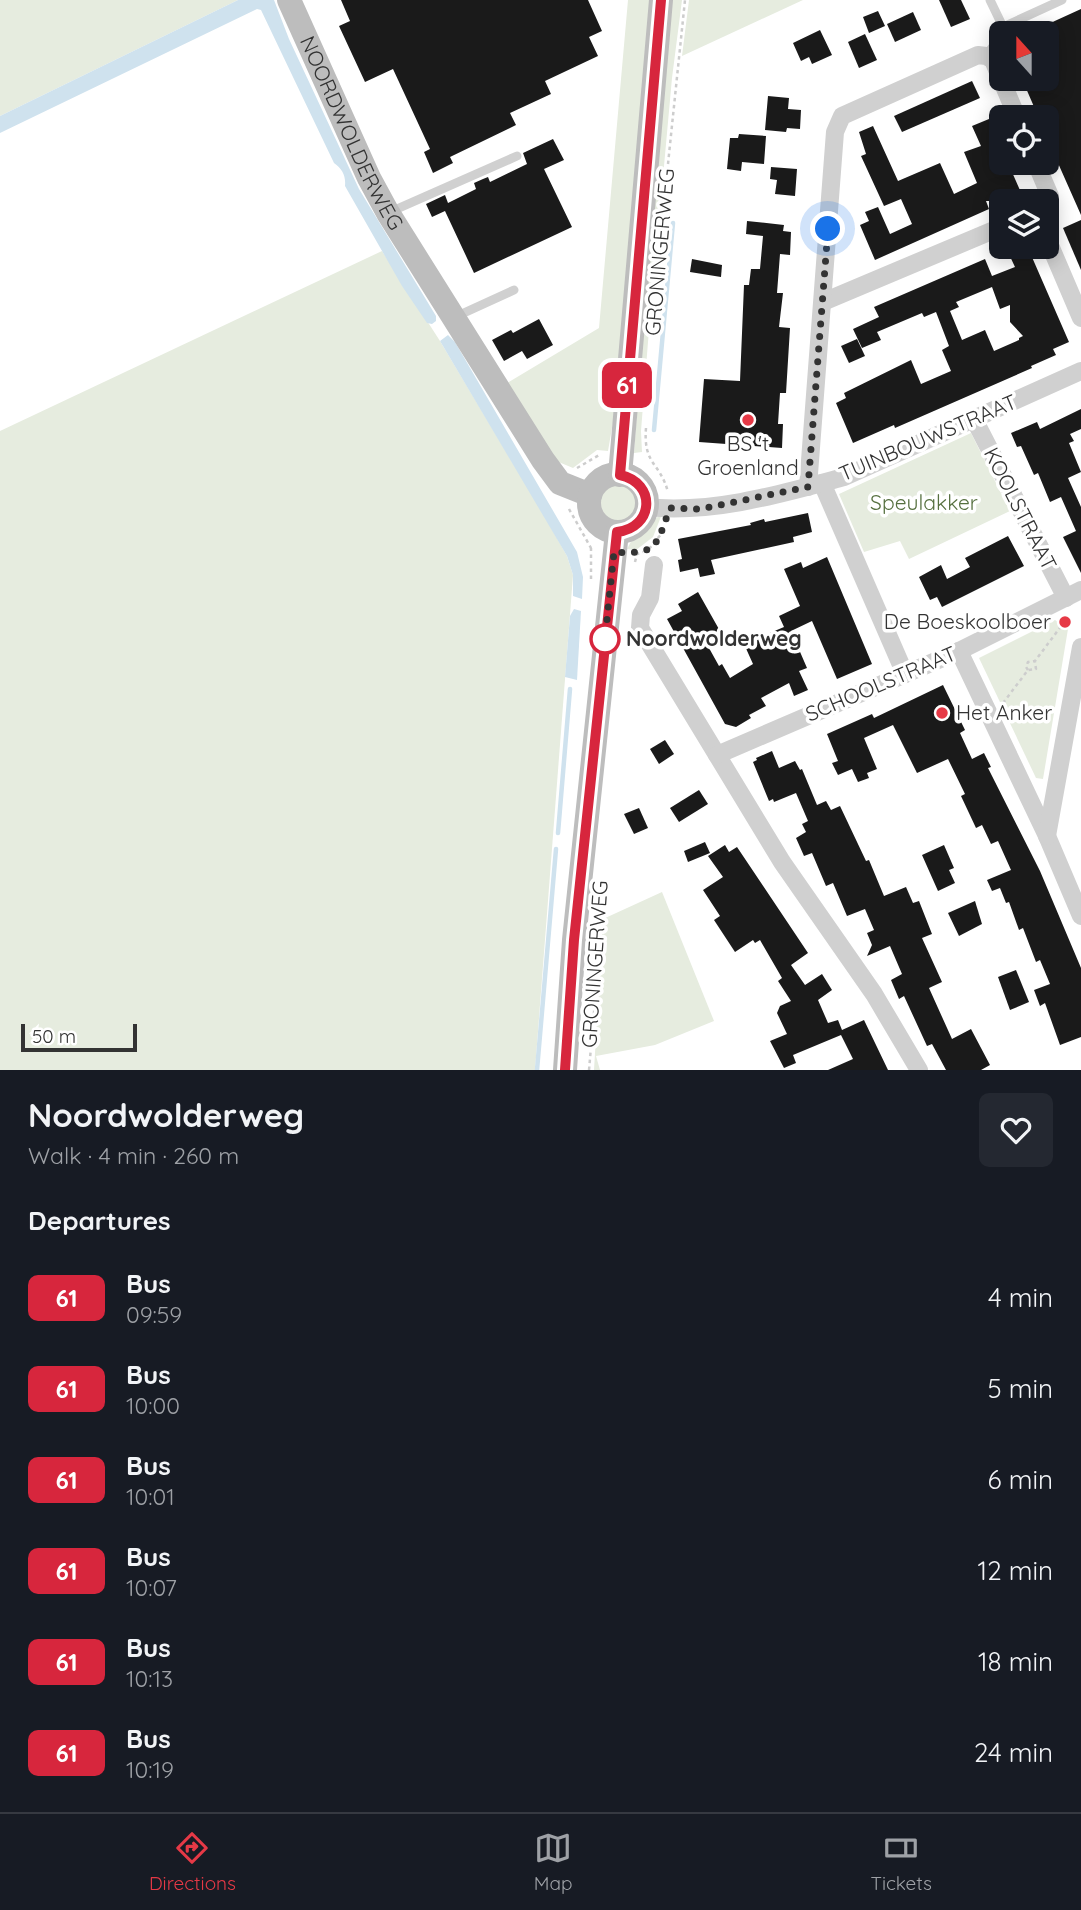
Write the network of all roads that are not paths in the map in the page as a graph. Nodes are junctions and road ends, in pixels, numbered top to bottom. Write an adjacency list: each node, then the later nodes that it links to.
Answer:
1 (289, 0): 11 (main road, NOORDWOLDERWEG)
2 (661, 0): 20 (main road, GRONINGERWEG)
3 (990, 0): 5 (lane)
4 (1062, 0): 6 (lane)
5 (998, 21)
6 (1023, 21)
7 (989, 52): 8 (lane)
8 (986, 56): 9 (street); 15 (street)
9 (1012, 105)
10 (517, 156): 11 (lane)
11 (388, 213): 16 (main road, NOORDWOLDERWEG)
12 (989, 232): 15 (street)
13 (1056, 259): 17 (street)
14 (514, 290): 16 (lane)
15 (823, 302): 21 (street)
16 (454, 318): 22 (main road, NOORDWOLDERWEG)
17 (1081, 318)
18 (1081, 372): 19 (street, TUINBOUWSTRAAT)
19 (974, 419): 21 (street, TUINBOUWSTRAAT); 26 (street, KOOLSTRAAT)
20 (620, 475): 22 (main road); 23 (main road)
21 (815, 485): 23 (street, TUINBOUWSTRAAT); 29 (street)
22 (580, 491): 24 (main road)
23 (658, 508): 24 (main road)
24 (623, 546): 34 (main road, GRONINGERWEG)
25 (654, 565): 30 (street)
26 (1067, 598): 28 (street, SCHOOLSTRAAT)
27 (1081, 647): 31 (street)
28 (960, 651): 29 (street, SCHOOLSTRAAT); 31 (street)
29 (905, 674): 30 (street, SCHOOLSTRAAT)
30 (717, 755): 35 (street)
31 (1047, 836): 32 (street)
32 (1072, 872): 33 (street)
33 (1081, 916)
34 (565, 1070)
35 (919, 1070)

